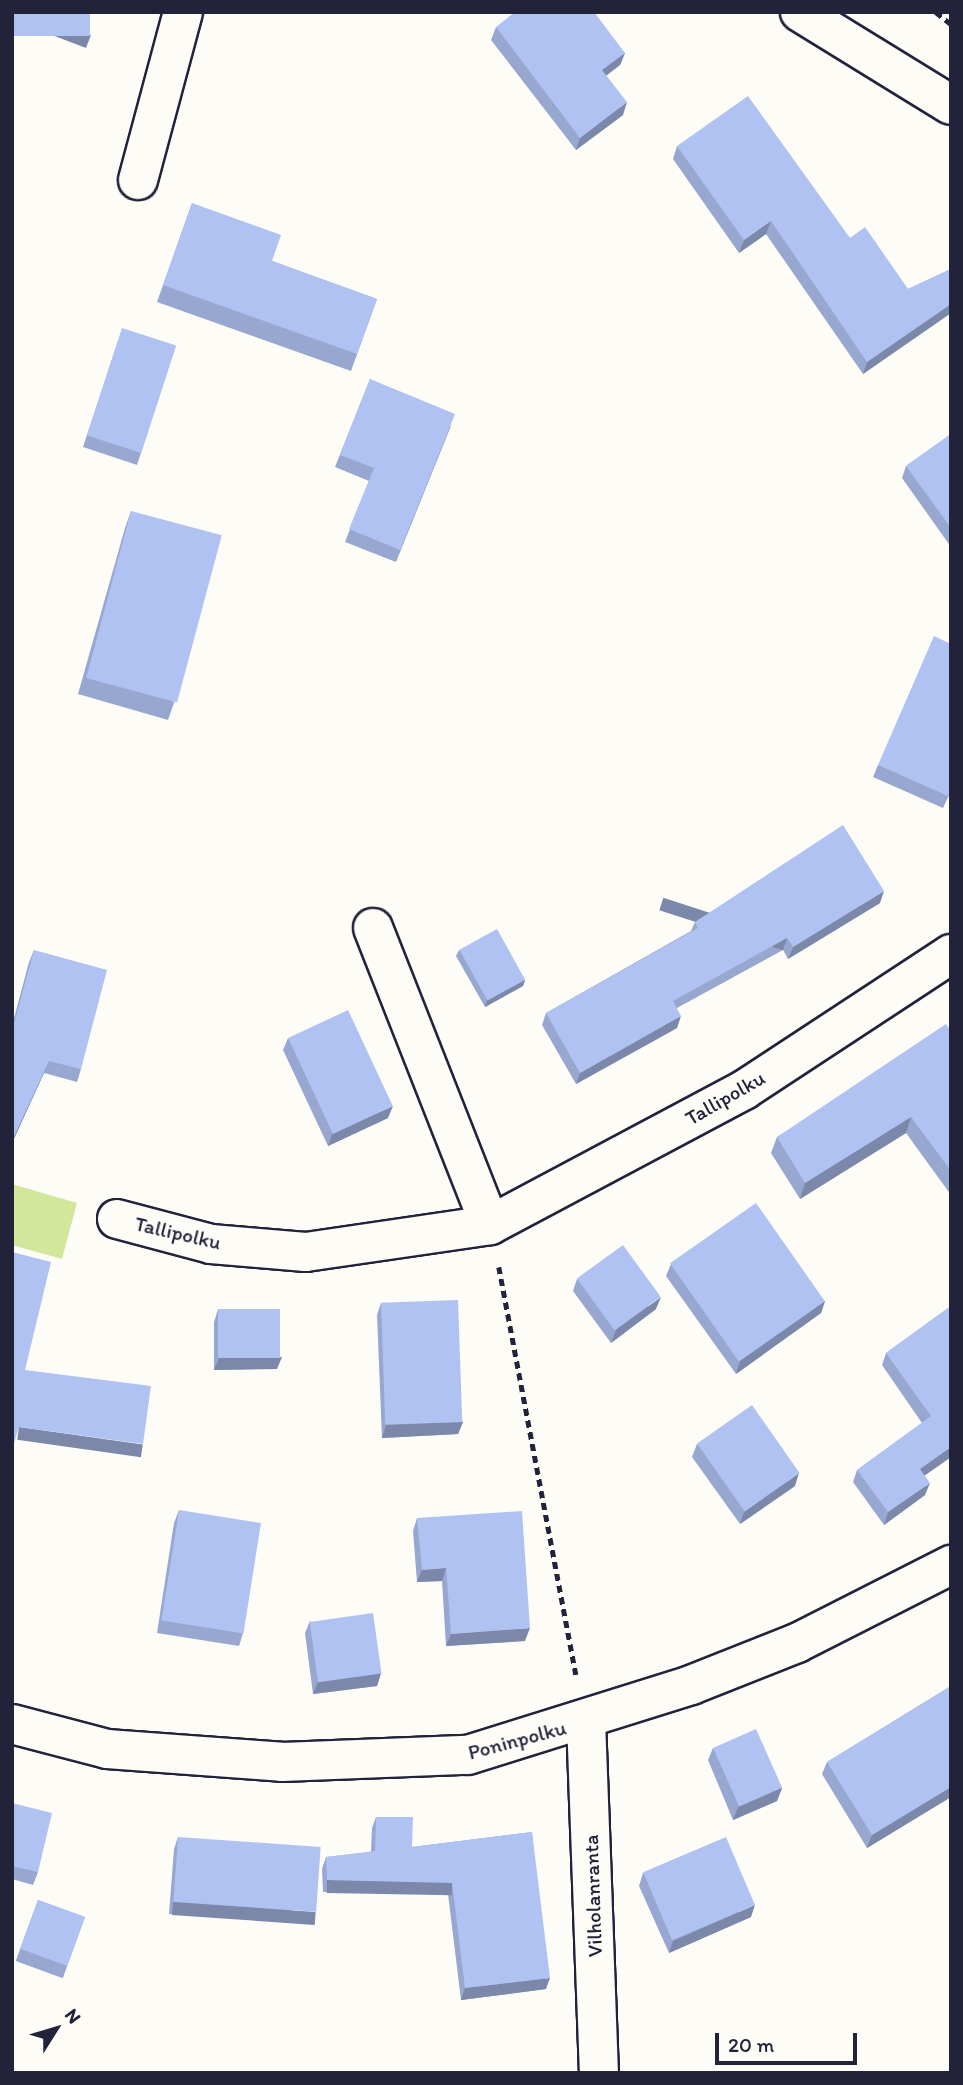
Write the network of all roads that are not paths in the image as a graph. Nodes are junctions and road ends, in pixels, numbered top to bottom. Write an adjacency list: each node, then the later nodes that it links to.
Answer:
1 (183, 12): 4 (street)
2 (800, 12): 3 (street)
3 (951, 105)
4 (138, 180)
5 (373, 928): 8 (street)
6 (951, 954): 8 (street, Tallipolku)
7 (117, 1219): 8 (street, Tallipolku)
8 (490, 1225)
9 (951, 1565): 10 (street, Poninpolku)
10 (586, 1720): 11 (street, Poninpolku); 12 (street, Vilholanranta)
11 (12, 1724)
12 (599, 2073)

